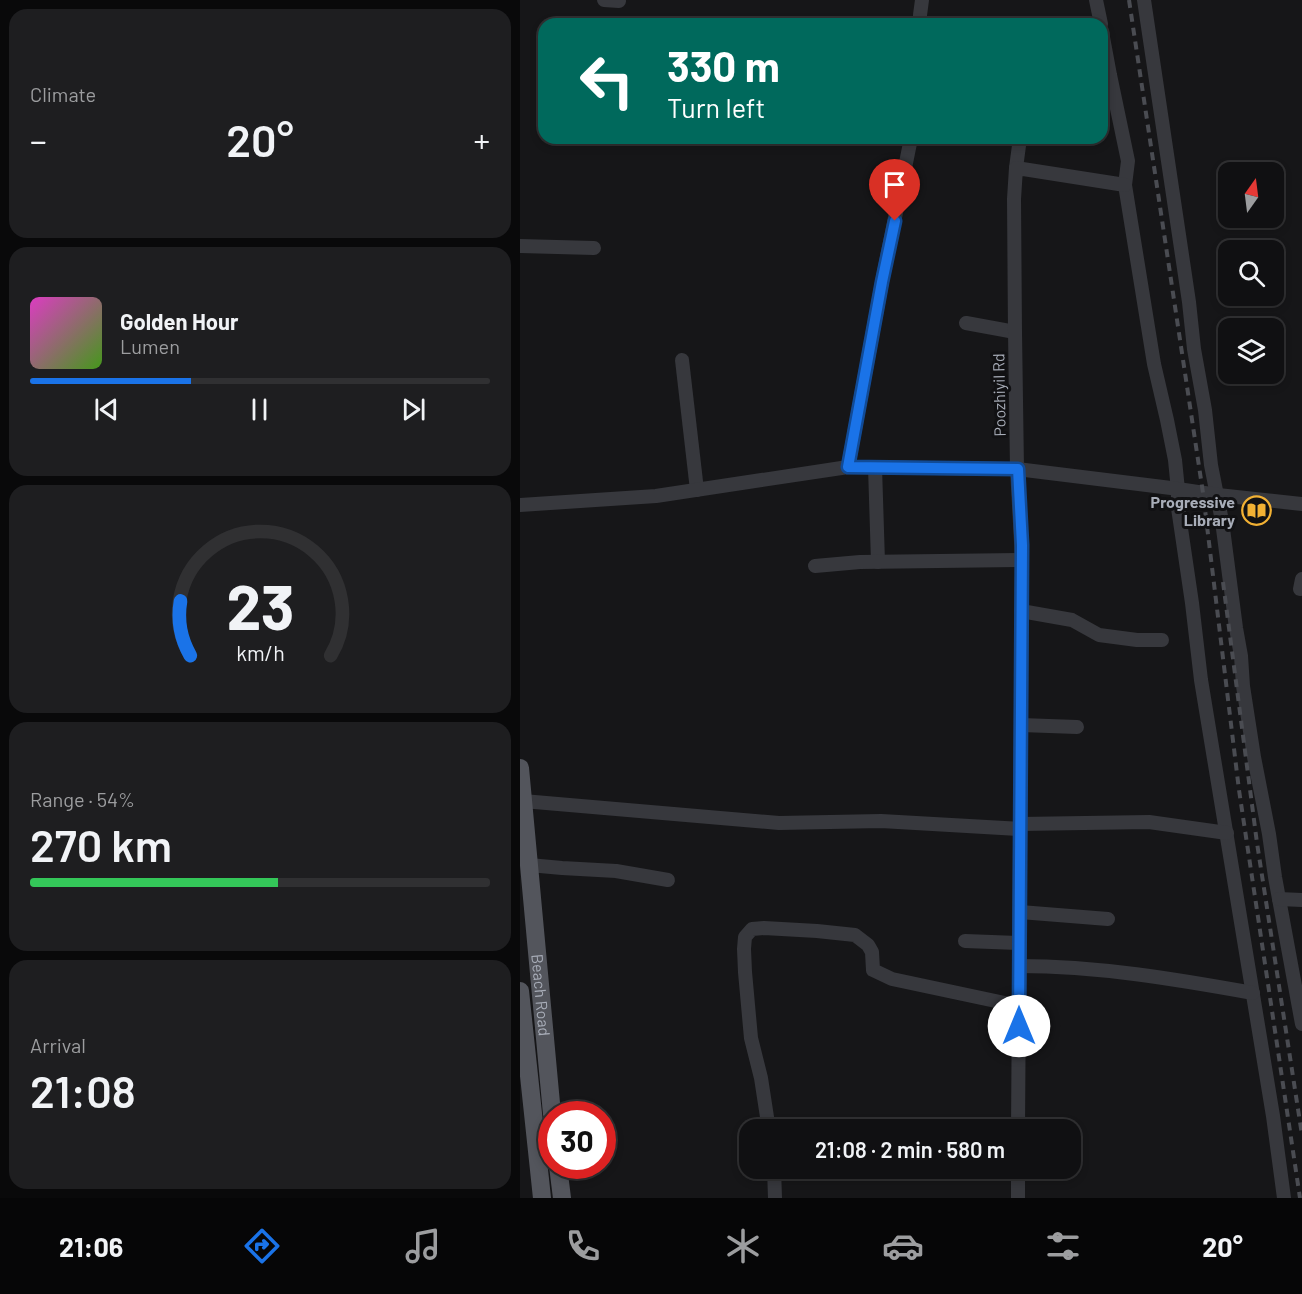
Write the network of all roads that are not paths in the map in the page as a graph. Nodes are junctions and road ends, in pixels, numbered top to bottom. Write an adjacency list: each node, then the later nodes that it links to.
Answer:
1 (604, 0): 5 (street)
2 (922, 0): 6 (street)
3 (1096, 0): 7 (street)
4 (1144, 0): 23 (street)
5 (619, 1)
6 (920, 18)
7 (1100, 18)
8 (1108, 72): 12 (street)
9 (910, 144): 18 (street)
10 (1019, 144): 11 (street, Poozhiyil Rd)
11 (1016, 168): 12 (street); 16 (street, Poozhiyil Rd)
12 (1125, 185): 22 (street)
13 (520, 246): 14 (street)
14 (594, 248)
15 (966, 323): 16 (street)
16 (1015, 332): 20 (street, Poozhiyil Rd)
17 (682, 360): 21 (street)
18 (848, 467): 19 (street); 21 (street)
19 (875, 467): 20 (street); 27 (street)
20 (1018, 469): 22 (street); 26 (street, Poozhiyil Rd)
21 (697, 490): 25 (street)
22 (1178, 490): 23 (street); 36 (street)
23 (1218, 495): 24 (street); 39 (street)
24 (1302, 504)
25 (520, 505)
26 (1022, 560): 27 (street); 29 (street, Poozhiyil Rd)
27 (878, 562): 28 (street)
28 (815, 566)
29 (1021, 611): 30 (street); 31 (street, Poozhiyil Rd)
30 (1162, 640)
31 (1021, 725): 32 (street); 35 (street, Poozhiyil Rd)
32 (1077, 727)
33 (520, 768): 34 (main road, Beach Road)
34 (523, 801): 35 (street); 37 (main road, Beach Road)
35 (1020, 827): 36 (street); 41 (street, Poozhiyil Rd)
36 (1226, 833): 47 (street)
37 (529, 865): 38 (street); 50 (main road, Beach Road)
38 (668, 880)
39 (1279, 899): 40 (street); 49 (street)
40 (1302, 900)
41 (1020, 912): 42 (street); 44 (street, Poozhiyil Rd)
42 (1108, 919)
43 (965, 941): 44 (street)
44 (1019, 943): 45 (street, Poozhiyil Rd)
45 (1019, 966): 47 (street); 48 (street, Poozhiyil Rd)
46 (520, 991): 56 (main road)
47 (1253, 993): 60 (street)
48 (1019, 1006): 51 (street); 52 (street, Poozhiyil Rd)
49 (1302, 1024)
50 (551, 1101)
51 (767, 1119)
52 (1018, 1119)
53 (560, 1179): 57 (main road)
54 (774, 1179): 58 (street)
55 (1018, 1179): 59 (street)
56 (541, 1198)
57 (562, 1198)
58 (775, 1198)
59 (1018, 1198)
60 (1284, 1198)

